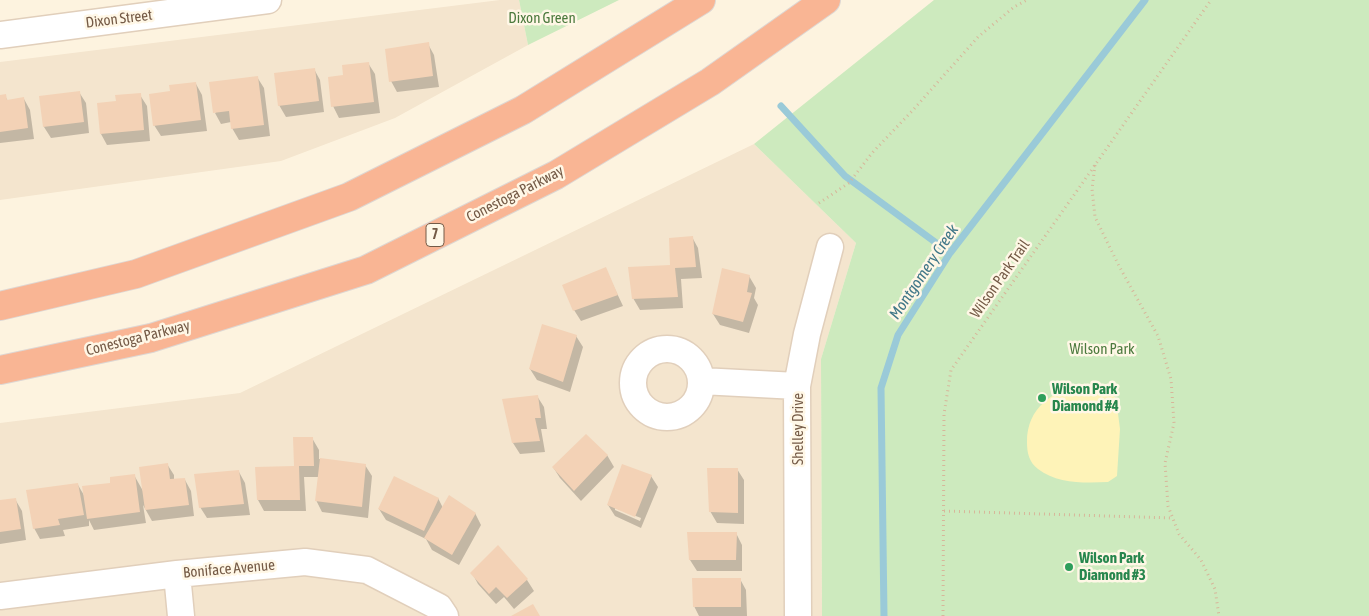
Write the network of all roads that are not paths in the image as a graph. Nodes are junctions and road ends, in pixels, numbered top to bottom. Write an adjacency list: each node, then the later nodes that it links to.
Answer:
1 (268, 0): 4 (street, Dixon Street)
2 (700, 0): 6 (highway)
3 (826, 0): 7 (highway, Conestoga Parkway / 7)
4 (0, 35)
5 (830, 247): 9 (street, Shelley Drive)
6 (0, 306)
7 (0, 370)
8 (701, 381): 9 (street)
9 (798, 386): 14 (street, Shelley Drive)
10 (177, 574): 11 (street, Boniface Avenue); 12 (street); 13 (street, Boniface Avenue)
11 (0, 596)
12 (181, 616)
13 (445, 616)
14 (798, 616)

